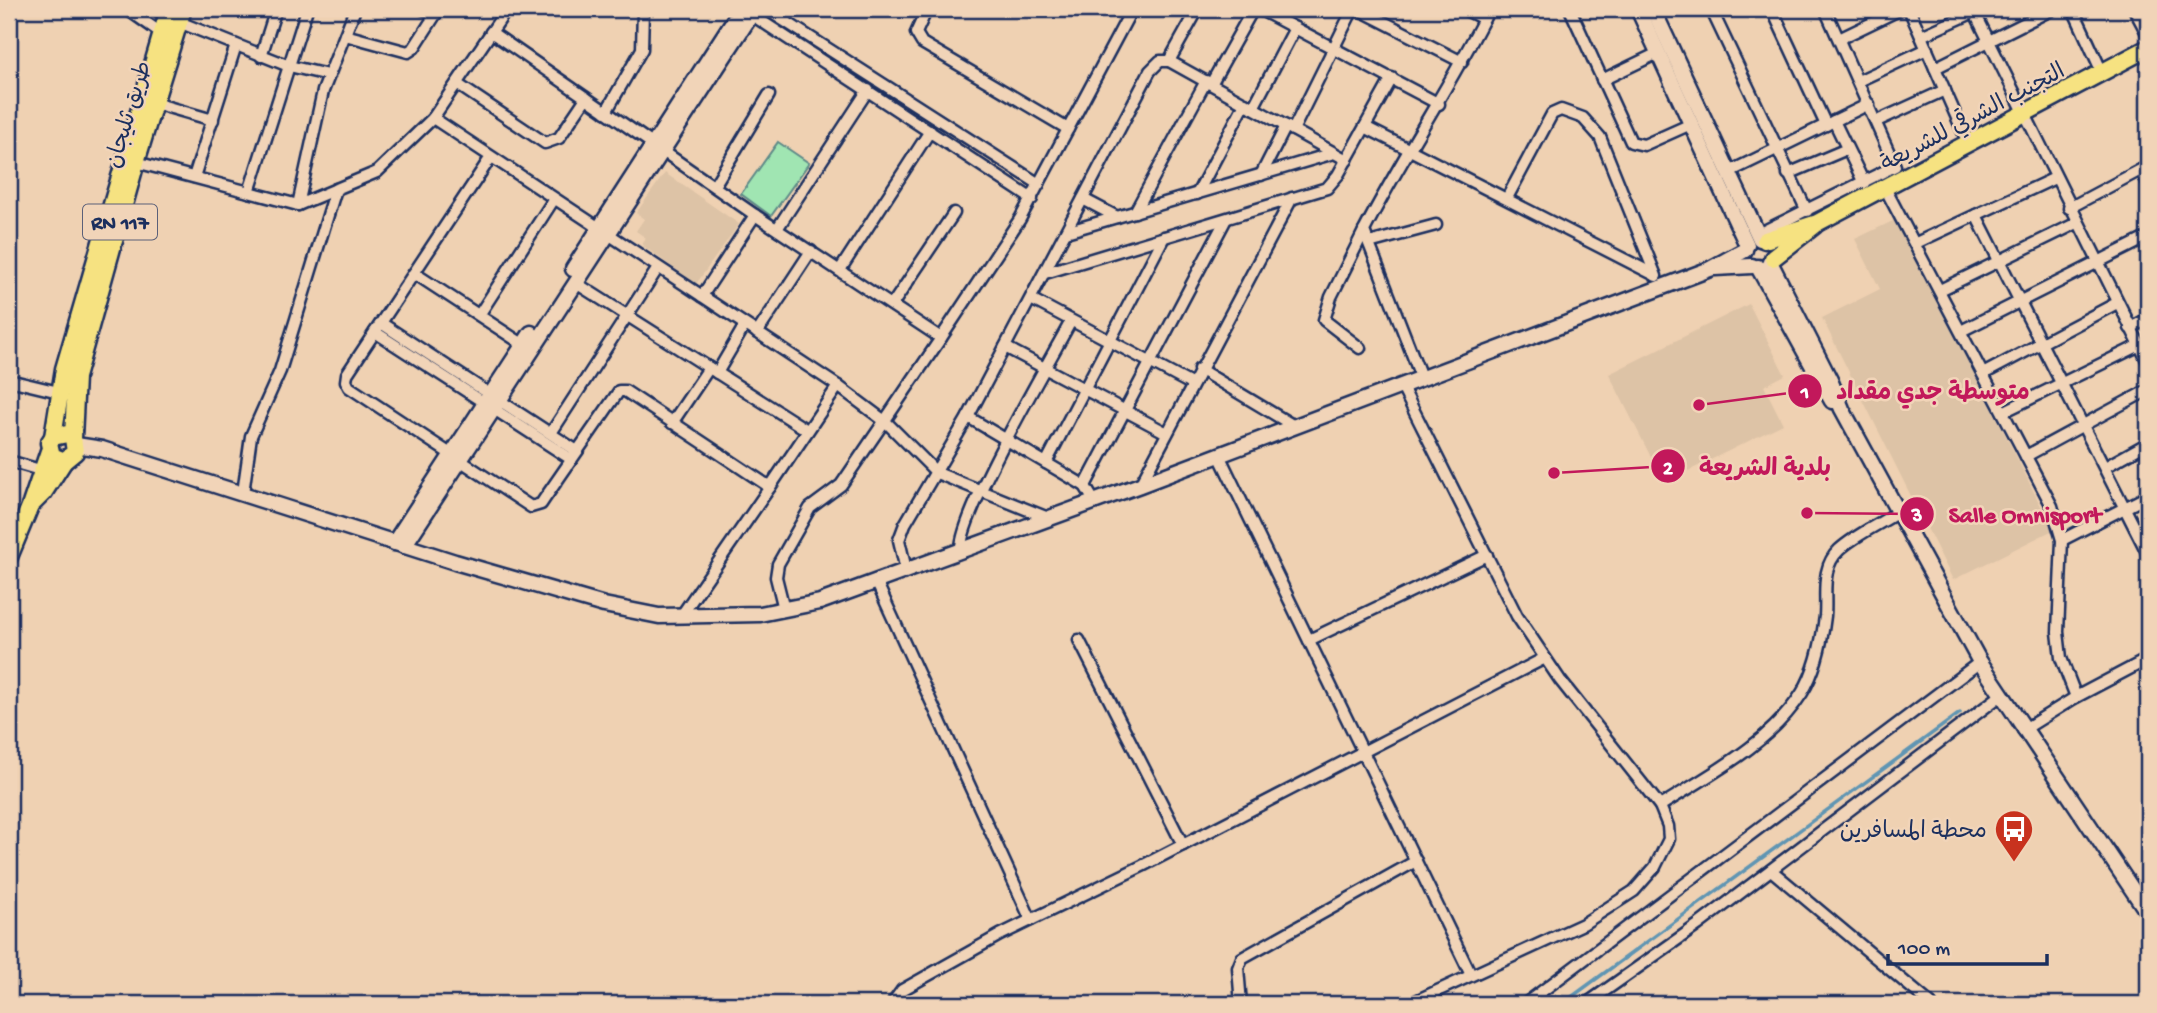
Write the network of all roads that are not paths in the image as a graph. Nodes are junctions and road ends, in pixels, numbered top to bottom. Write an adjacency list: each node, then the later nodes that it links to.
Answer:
1 (127, 9): 38 (street)
2 (276, 9): 46 (street)
3 (307, 9): 49 (street)
4 (355, 9): 35 (street)
5 (423, 9): 30 (street)
6 (506, 9): 34 (street)
7 (643, 9): 66 (street)
8 (766, 9): 93 (street)
9 (927, 9): 75 (street)
10 (1132, 9): 75 (street)
11 (1198, 9): 47 (street)
12 (1253, 9): 56 (street)
13 (1259, 9): 33 (street)
14 (1356, 9): 42 (street); 48 (street)
15 (1464, 9): 32 (street)
16 (1489, 9): 32 (street)
17 (1570, 9): 54 (street)
18 (1638, 9): 45 (main road)
19 (1653, 9): 87 (main road)
20 (1711, 9): 80 (street)
21 (1772, 9): 71 (street)
22 (1825, 9): 39 (street)
23 (1901, 9): 39 (street)
24 (1909, 9): 37 (street)
25 (2053, 9): 40 (street)
26 (2073, 9): 51 (street)
27 (2134, 9): 36 (street)
28 (747, 10): 58 (street); 78 (main road)
29 (1977, 10): 37 (street); 40 (street)
30 (438, 11): 35 (street)
31 (177, 13): 38 (main road, طريق ثليجان / RN 117); 41 (street)
32 (1484, 19): 48 (street)
33 (1295, 28): 42 (street); 65 (street)
34 (491, 32): 57 (street); 61 (street)
35 (345, 35): 52 (street)
36 (2148, 35)
37 (1921, 36): 43 (street)
38 (167, 38): 62 (main road, طريق ثليجان / RN 117); 172 (main road, طريق ثليجان / RN 117)
39 (1839, 39): 55 (street)
40 (1989, 41): 50 (street); 67 (street)
41 (236, 45): 46 (street); 69 (street)
42 (1333, 48): 53 (street); 74 (street)
43 (1927, 48): 50 (street); 55 (street)
44 (2148, 48): 51 (main road, التجنب الشرقي للشريعة)
45 (1658, 53): 54 (street); 72 (main road)
46 (261, 56): 49 (street)
47 (1169, 61): 56 (street); 104 (street)
48 (1462, 62): 63 (street)
49 (289, 66): 52 (street); 98 (street)
50 (1935, 68): 59 (street)
51 (2102, 72): 67 (main road, التجنب الشرقي للشريعة)
52 (328, 75): 105 (street)
53 (1392, 78): 63 (street); 73 (street)
54 (1602, 80): 72 (street)
55 (1858, 81): 64 (street)
56 (1208, 83): 65 (street); 107 (street)
57 (457, 84): 61 (street); 68 (street)
58 (867, 90): 76 (street); 116 (street)
59 (1945, 90): 70 (street); 77 (street)
60 (769, 95): 95 (street)
61 (586, 98): 66 (street)
62 (154, 103): 69 (street); 85 (main road, طريق ثليجان / RN 117)
63 (1440, 104): 79 (street)
64 (1869, 104): 70 (street); 71 (street)
65 (1249, 105): 74 (street); 99 (street)
66 (606, 112): 78 (street)
67 (2025, 112): 77 (main road, التجنب الشرقي للشريعة); 91 (street)
68 (433, 118): 83 (street); 97 (street)
69 (213, 120): 90 (street)
70 (1877, 121): 92 (street)
71 (1830, 123): 80 (street); 81 (street)
72 (1691, 124): 122 (main road)
73 (1365, 127): 79 (street); 84 (street)
74 (1290, 128): 82 (street); 89 (street)
75 (1068, 129): 93 (street)
76 (930, 131): 100 (street); 131 (street)
77 (1968, 143): 96 (main road, التجنب الشرقي للشريعة)
78 (658, 149): 95 (street); 118 (main road)
79 (1409, 149): 102 (street); 117 (street)
80 (1776, 149): 87 (street); 88 (street)
81 (1847, 149): 88 (street); 92 (street)
82 (1334, 153): 84 (street); 89 (street)
83 (491, 157): 103 (street); 132 (street)
84 (1347, 160): 101 (street)
85 (136, 162): 90 (street); 172 (main road, طريق ثليجان / RN 117)
86 (2145, 168): 94 (street); 106 (street)
87 (1730, 172): 122 (main road)
88 (1788, 174): 112 (street)
89 (1261, 175): 99 (street)
90 (194, 177): 98 (street)
91 (2055, 178): 106 (street); 110 (street)
92 (1864, 183): 112 (street)
93 (1040, 184): 100 (street)
94 (2148, 184)
95 (714, 186): 109 (street)
96 (1885, 188): 112 (main road, التجنب الشرقي للشريعة); 124 (street)
97 (336, 189): 105 (street); 201 (street)
98 (249, 192): 105 (street)
99 (1197, 194): 107 (street)
100 (1032, 198): 151 (street)
101 (1292, 198): 113 (street); 161 (street)
102 (1507, 198): 134 (street); 134 (street)
103 (554, 199): 118 (street); 142 (street)
104 (1083, 199): 111 (street); 119 (street)
105 (298, 205)
106 (2069, 208): 114 (street)
107 (1135, 212): 111 (street)
108 (954, 214): 141 (street)
109 (755, 215): 116 (street); 137 (street)
110 (1976, 215): 124 (street); 126 (street)
111 (1117, 217): 119 (street)
112 (1812, 217): 122 (main road, التجنب الشرقي للشريعة); 127 (main road, التجنب الشرقي للشريعة)
113 (1226, 219): 120 (street); 158 (street)
114 (2077, 223): 126 (street); 128 (street)
115 (1436, 225): 123 (street)
116 (777, 229): 125 (street)
117 (1364, 231): 123 (street); 157 (street)
118 (603, 232): 129 (street); 135 (main road); 154 (main road)
119 (1066, 232): 133 (street)
120 (1164, 237): 133 (street); 152 (street)
121 (2148, 237): 128 (street)
122 (1755, 241): 127 (main road); 127 (main road); 130 (main road)
123 (1369, 243): 164 (street)
124 (1916, 243): 136 (street)
125 (811, 251): 131 (street); 150 (street)
126 (1999, 259): 136 (street); 139 (street)
127 (1763, 263): 130 (main road); 207 (main road)
128 (2097, 264): 139 (street); 140 (street)
129 (658, 268): 137 (street); 143 (street)
130 (1710, 269): 134 (main road)
131 (840, 270): 141 (street)
132 (414, 273): 142 (street); 147 (street)
133 (1045, 273): 138 (street)
134 (1658, 280): 164 (main road)
135 (576, 283): 143 (street); 173 (main road)
136 (1940, 290): 149 (street)
137 (702, 296): 146 (street)
138 (1031, 299): 145 (street); 156 (street)
139 (2020, 300): 149 (street); 153 (street)
140 (2117, 303): 148 (street); 153 (street)
141 (892, 305): 151 (street)
142 (479, 315): 154 (street)
143 (627, 317): 162 (street); 182 (street)
144 (2148, 319): 148 (street)
145 (1071, 321): 152 (street); 160 (street)
146 (745, 326): 150 (street); 162 (street)
147 (378, 327): 173 (street); 190 (street)
148 (2130, 328): 155 (street)
149 (1961, 331): 163 (street)
150 (757, 333): 169 (street)
151 (941, 338): 177 (street)
152 (1111, 341): 158 (street); 170 (street)
153 (2041, 342): 163 (street); 166 (street)
154 (524, 345): 173 (main road)
155 (2140, 345): 159 (street); 166 (street)
156 (1005, 347): 160 (street); 176 (street)
157 (1360, 348)
158 (1150, 362): 167 (street); 174 (street)
159 (2148, 362)
160 (1046, 369): 170 (street); 185 (street)
161 (1199, 369): 167 (street); 180 (street)
162 (713, 370): 178 (street); 181 (street)
163 (1983, 374): 175 (street)
164 (1420, 377): 168 (main road)
165 (9, 380): 172 (street)
166 (2062, 383): 175 (street); 179 (street)
167 (1191, 384): 183 (street)
168 (1401, 385): 180 (main road); 213 (street)
169 (838, 386): 177 (street); 181 (street)
170 (1086, 390): 174 (street); 194 (street)
171 (2148, 390): 179 (street)
172 (67, 393): 184 (main road, طريق ثليجان / RN 117); 187 (main road, طريق ثليجان / RN 117)
173 (492, 402): 182 (street); 188 (street); 190 (main road)
174 (1125, 410): 183 (street); 199 (street)
175 (2003, 412): 191 (street)
176 (968, 417): 185 (street); 197 (street)
177 (886, 422): 197 (street); 217 (street)
178 (672, 423): 188 (street); 200 (street)
179 (2083, 424): 191 (street); 195 (street)
180 (1294, 426): 189 (main road)
181 (807, 430): 200 (street)
182 (551, 433): 188 (street)
183 (1167, 433): 198 (street)
184 (74, 441): 187 (main road); 193 (main road); 201 (main road)
185 (1008, 441): 194 (street); 202 (street)
186 (2148, 443): 195 (street)
187 (51, 444): 193 (main road); 196 (main road, طريق ثليجان / RN 117)
188 (574, 455): 190 (street)
189 (1219, 455): 198 (main road); 220 (street)
190 (457, 456): 210 (main road)
191 (2026, 456): 209 (street)
192 (9, 461): 196 (street)
193 (64, 461): 205 (main road, طريق ثليجان / RN 117)
194 (1046, 463): 199 (street)
195 (2105, 467): 206 (street)
196 (40, 470): 205 (main road, طريق ثليجان / RN 117)
197 (936, 473): 202 (street); 215 (street)
198 (1140, 485): 204 (main road)
199 (1085, 486): 204 (street)
200 (769, 487): 218 (street)
201 (243, 493): 210 (main road)
202 (980, 493): 208 (street); 211 (street)
203 (2148, 496): 206 (street)
204 (1094, 502): 208 (main road)
205 (31, 504): 214 (main road, طريق ثليجان / RN 117)
206 (2125, 507): 209 (street); 212 (street)
207 (1898, 512): 223 (main road); 228 (street)
208 (1048, 518): 211 (main road)
209 (2062, 540): 225 (street)
210 (399, 544): 218 (main road)
211 (961, 550): 215 (main road)
212 (2148, 554)
213 (1488, 555): 220 (street); 221 (street)
214 (9, 557)
215 (906, 570): 216 (main road)
216 (876, 581): 217 (main road); 233 (street)
217 (784, 609): 218 (main road)
218 (681, 616)
219 (1079, 640): 229 (street)
220 (1309, 640): 227 (street)
221 (1545, 658): 227 (street); 228 (street)
222 (2148, 659): 225 (street)
223 (1980, 662): 224 (main road); 238 (street)
224 (2000, 696): 226 (main road); 231 (street)
225 (2076, 696): 226 (street)
226 (2023, 730): 232 (main road)
227 (1363, 751): 229 (street); 230 (street)
228 (1660, 806): 234 (street)
229 (1183, 845): 233 (street)
230 (1416, 861): 234 (street); 236 (street)
231 (1771, 870): 239 (street); 240 (street)
232 (2148, 913)
233 (1031, 920): 235 (street)
234 (1471, 975): 237 (street)
235 (892, 1004)
236 (1241, 1004)
237 (1409, 1004)
238 (1525, 1004)
239 (1586, 1004)
240 (1931, 1004)

